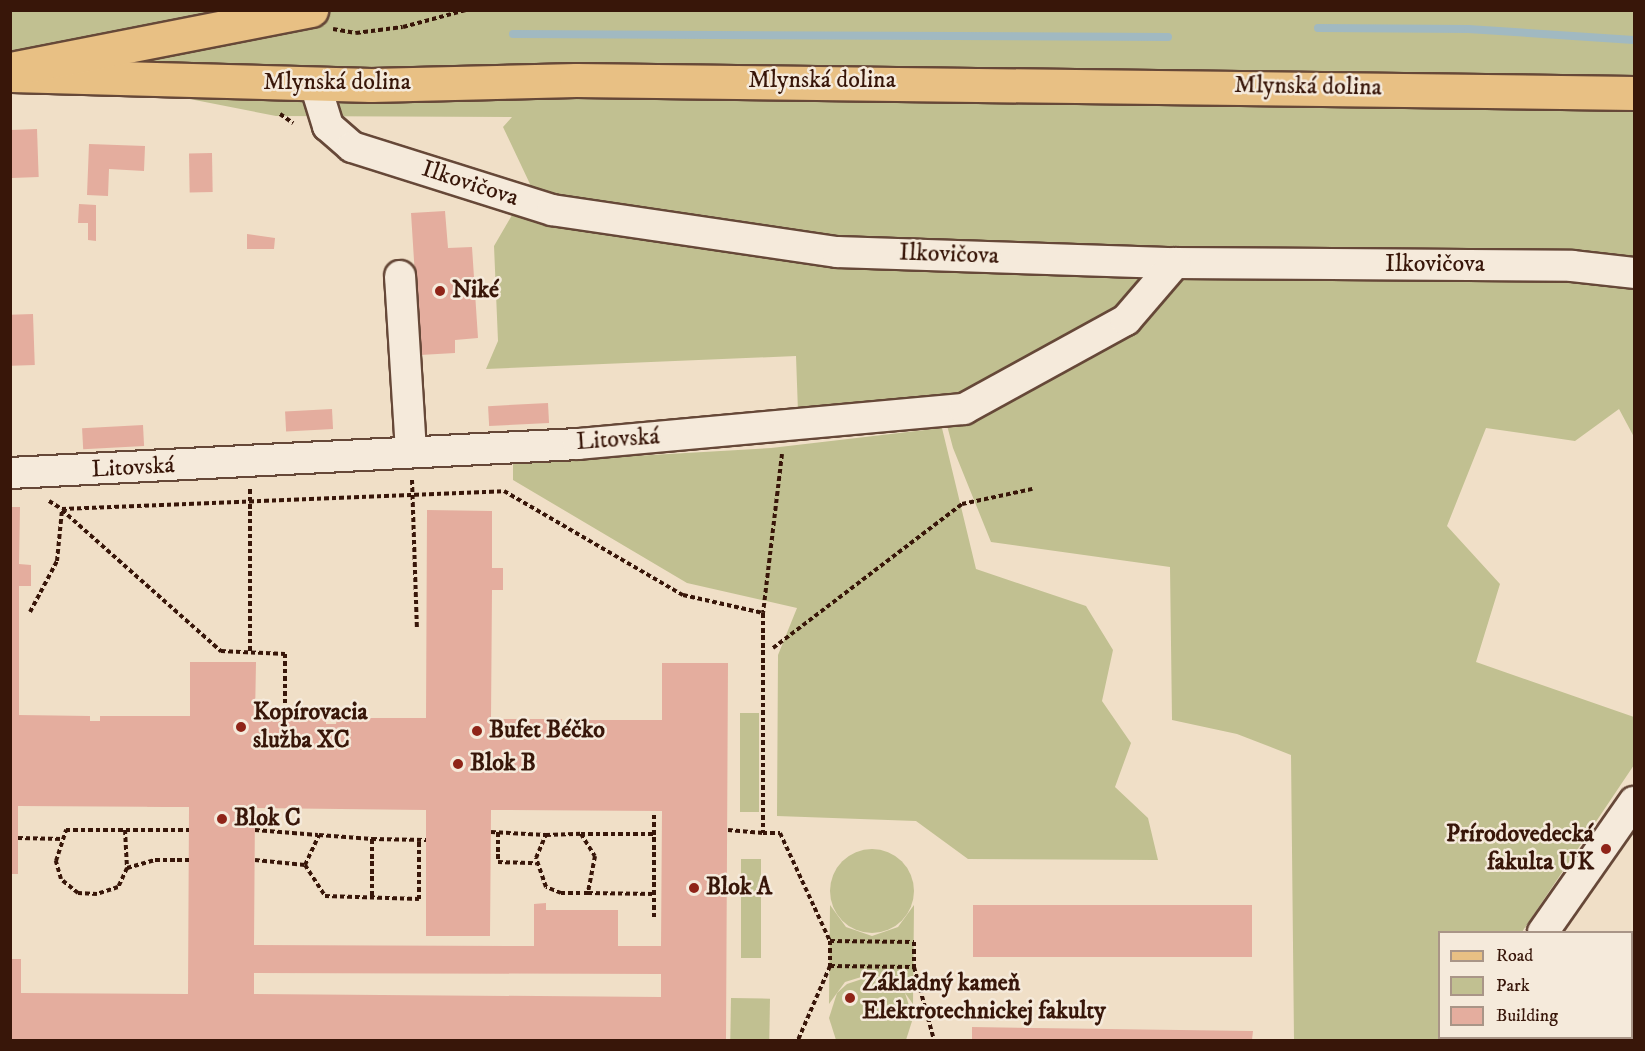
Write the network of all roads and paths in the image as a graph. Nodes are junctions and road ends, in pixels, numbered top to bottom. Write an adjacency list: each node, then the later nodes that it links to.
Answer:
1 (466, 10): 2 (path)
2 (309, 11): 3 (main road)
3 (10, 69)
4 (10, 75): 5 (main road, Mlynská dolina)
5 (315, 84): 6 (main road, Mlynská dolina); 7 (street, Ilkovičova)
6 (1635, 93)
7 (1175, 263): 8 (street, Ilkovičova); 10 (street, Litovská)
8 (1635, 273)
9 (400, 276): 11 (street)
10 (780, 429): 11 (street, Litovská); 20 (path)
11 (411, 452): 12 (street, Litovská)
12 (249, 461): 13 (street, Litovská); 17 (path)
13 (10, 473)
14 (1032, 489): 22 (path)
15 (413, 494): 17 (path); 20 (path); 21 (path)
16 (40, 495): 18 (path)
17 (251, 501): 18 (path); 23 (path)
18 (62, 509): 19 (path); 23 (path)
19 (30, 612)
20 (763, 613): 33 (path)
21 (417, 629)
22 (773, 648)
23 (250, 654): 24 (path)
24 (285, 713)
25 (1635, 802): 52 (street)
26 (654, 814): 35 (path)
27 (125, 830): 28 (path); 39 (path); 47 (path)
28 (189, 830)
29 (255, 830): 36 (path)
30 (728, 830): 33 (path)
31 (491, 832): 32 (path)
32 (498, 832): 37 (path); 45 (path)
33 (763, 833): 53 (path)
34 (581, 834): 35 (path); 37 (path); 48 (path)
35 (654, 834): 49 (path)
36 (319, 835): 40 (path); 46 (path)
37 (546, 835): 45 (path)
38 (18, 838): 39 (path)
39 (63, 839): 47 (path)
40 (372, 839): 41 (path); 50 (path)
41 (419, 840): 42 (path); 50 (path)
42 (426, 840)
43 (189, 860): 47 (path)
44 (255, 860): 46 (path)
45 (536, 863): 48 (path)
46 (305, 865): 50 (path)
47 (127, 868)
48 (588, 893): 49 (path)
49 (654, 894): 51 (path)
50 (372, 899)
51 (654, 920)
52 (1544, 931)
53 (830, 941): 54 (path); 55 (path)
54 (830, 966): 55 (path); 56 (path)
55 (914, 967): 57 (path)
56 (798, 1041)
57 (934, 1041)

